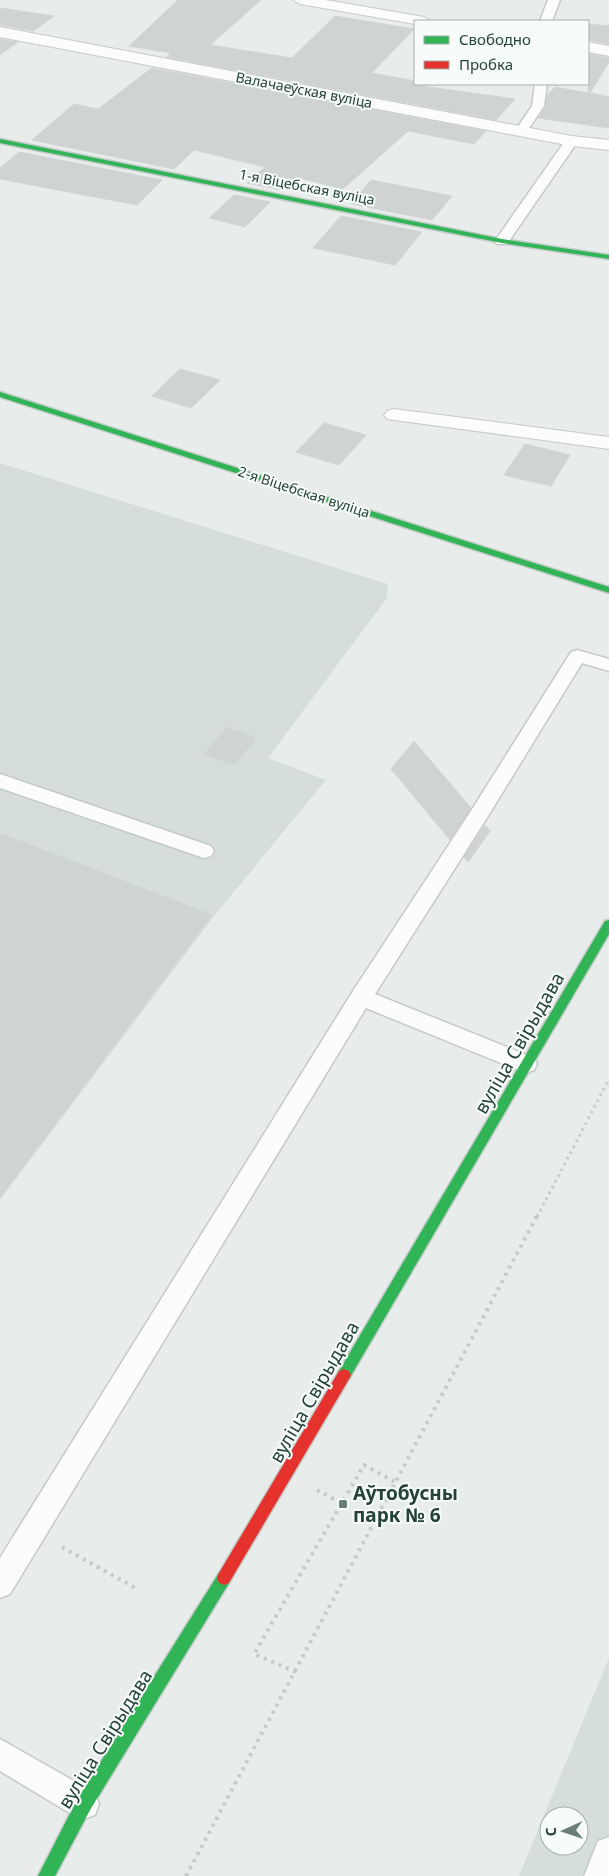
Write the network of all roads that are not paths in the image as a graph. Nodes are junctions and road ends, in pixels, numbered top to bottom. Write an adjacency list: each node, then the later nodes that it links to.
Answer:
1 (300, 0): 3 (street)
2 (554, 0): 4 (lane)
3 (418, 20)
4 (546, 20)
5 (0, 32): 9 (street, Валачаеўская вуліца)
6 (589, 47): 7 (street)
7 (609, 51)
8 (541, 85): 9 (lane)
9 (521, 131): 11 (street, Валачаеўская вуліца)
10 (0, 141): 13 (street, 1-я Віцебская вуліца)
11 (572, 141): 12 (street, Валачаеўская вуліца); 13 (lane)
12 (609, 145)
13 (502, 241): 14 (street, 1-я Віцебская вуліца)
14 (609, 257)
15 (0, 394): 18 (street, 2-я Віцебская вуліца)
16 (394, 415): 17 (street)
17 (609, 443)
18 (609, 590)
19 (609, 665): 23 (lane)
20 (0, 781): 21 (lane)
21 (204, 850)
22 (609, 924): 24 (street, вуліца Свірыдава)
23 (360, 997): 24 (lane); 25 (lane)
24 (526, 1064): 27 (street, вуліца Свірыдава)
25 (0, 1584)
26 (0, 1754): 27 (lane)
27 (84, 1804): 29 (street, вуліца Свірыдава)
28 (609, 1852): 30 (lane)
29 (46, 1876)
30 (600, 1876)

